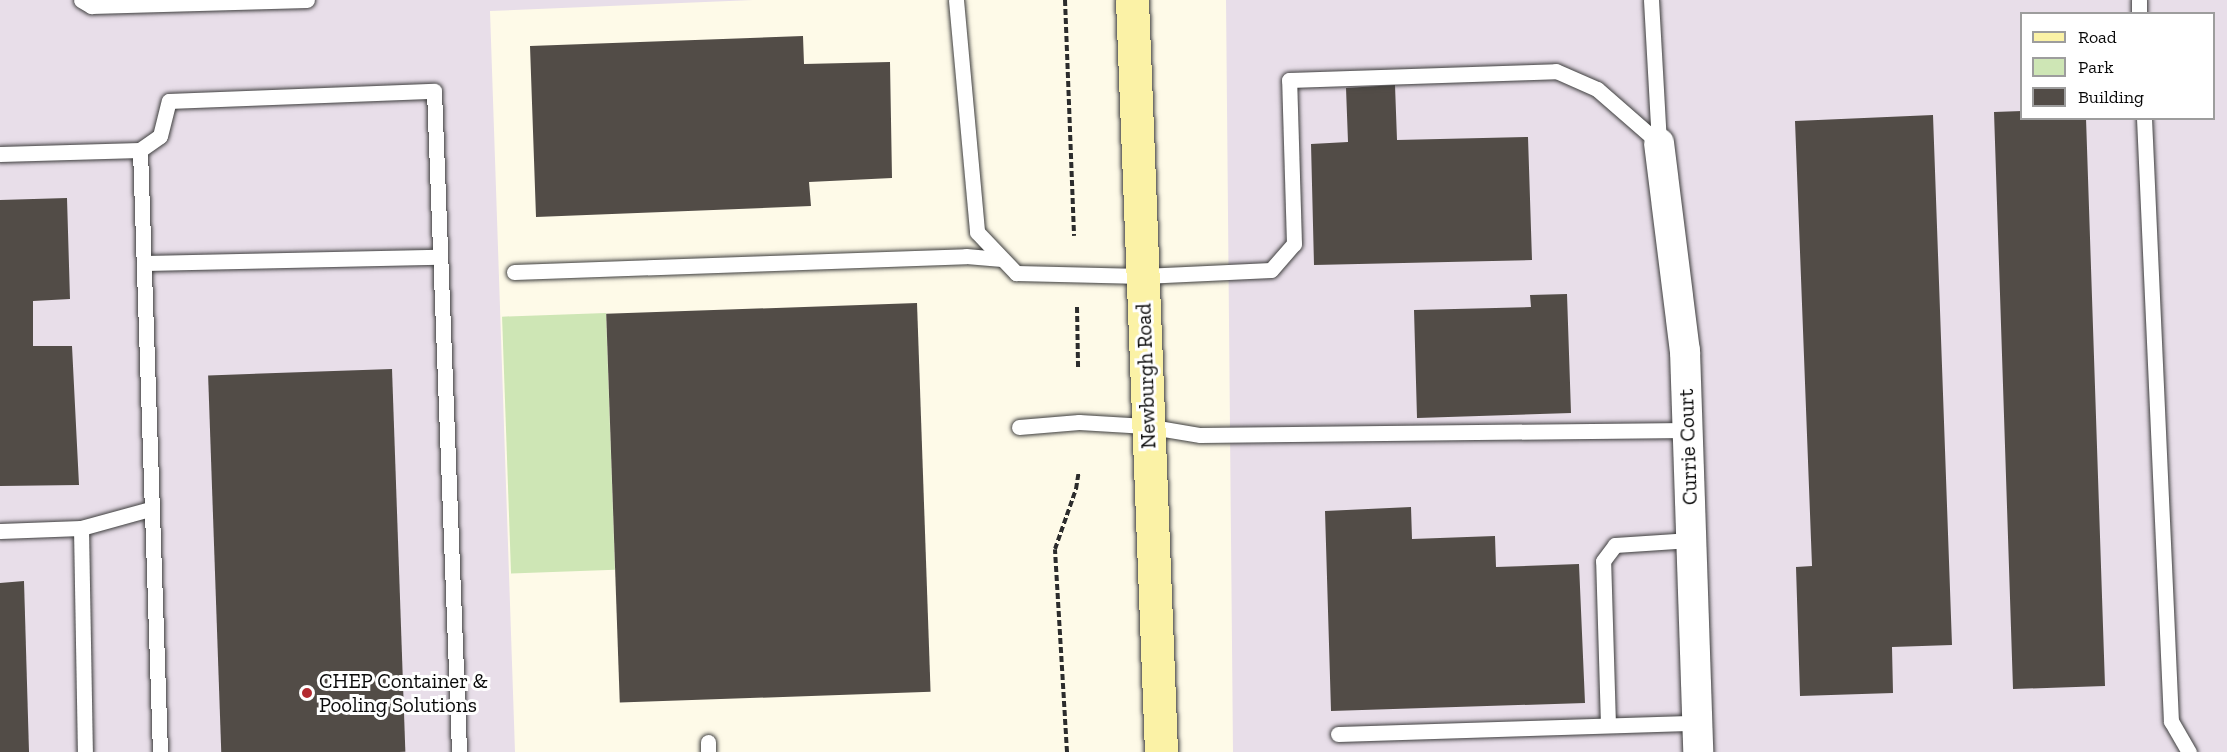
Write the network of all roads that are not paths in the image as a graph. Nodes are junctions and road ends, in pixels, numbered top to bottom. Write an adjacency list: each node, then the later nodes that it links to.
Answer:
1 (81, 0): 2 (lane)
2 (307, 0)
3 (956, 0): 11 (lane)
4 (1132, 0): 14 (main road, Newburgh Road)
5 (1651, 0): 7 (lane)
6 (2144, 120): 30 (lane)
7 (1659, 143): 14 (lane); 17 (street, Currie Court)
8 (140, 150): 9 (lane); 10 (lane); 12 (lane)
9 (0, 154)
10 (439, 257): 12 (lane); 27 (lane)
11 (1002, 259): 13 (lane); 14 (lane)
12 (145, 263): 18 (lane)
13 (514, 272)
14 (1143, 276): 15 (main road, Newburgh Road)
15 (1146, 426): 16 (lane); 17 (lane); 28 (main road, Newburgh Road)
16 (1019, 427)
17 (1687, 430): 21 (street, Currie Court)
18 (150, 509): 19 (lane); 26 (lane)
19 (81, 528): 20 (lane); 25 (lane)
20 (0, 531)
21 (1691, 540): 22 (street, Currie Court); 23 (lane)
22 (1697, 723): 23 (lane); 29 (street, Currie Court)
23 (1608, 725): 24 (lane)
24 (1338, 734)
25 (85, 752)
26 (160, 752)
27 (459, 752)
28 (1161, 752)
29 (1698, 752)
30 (2189, 752)

